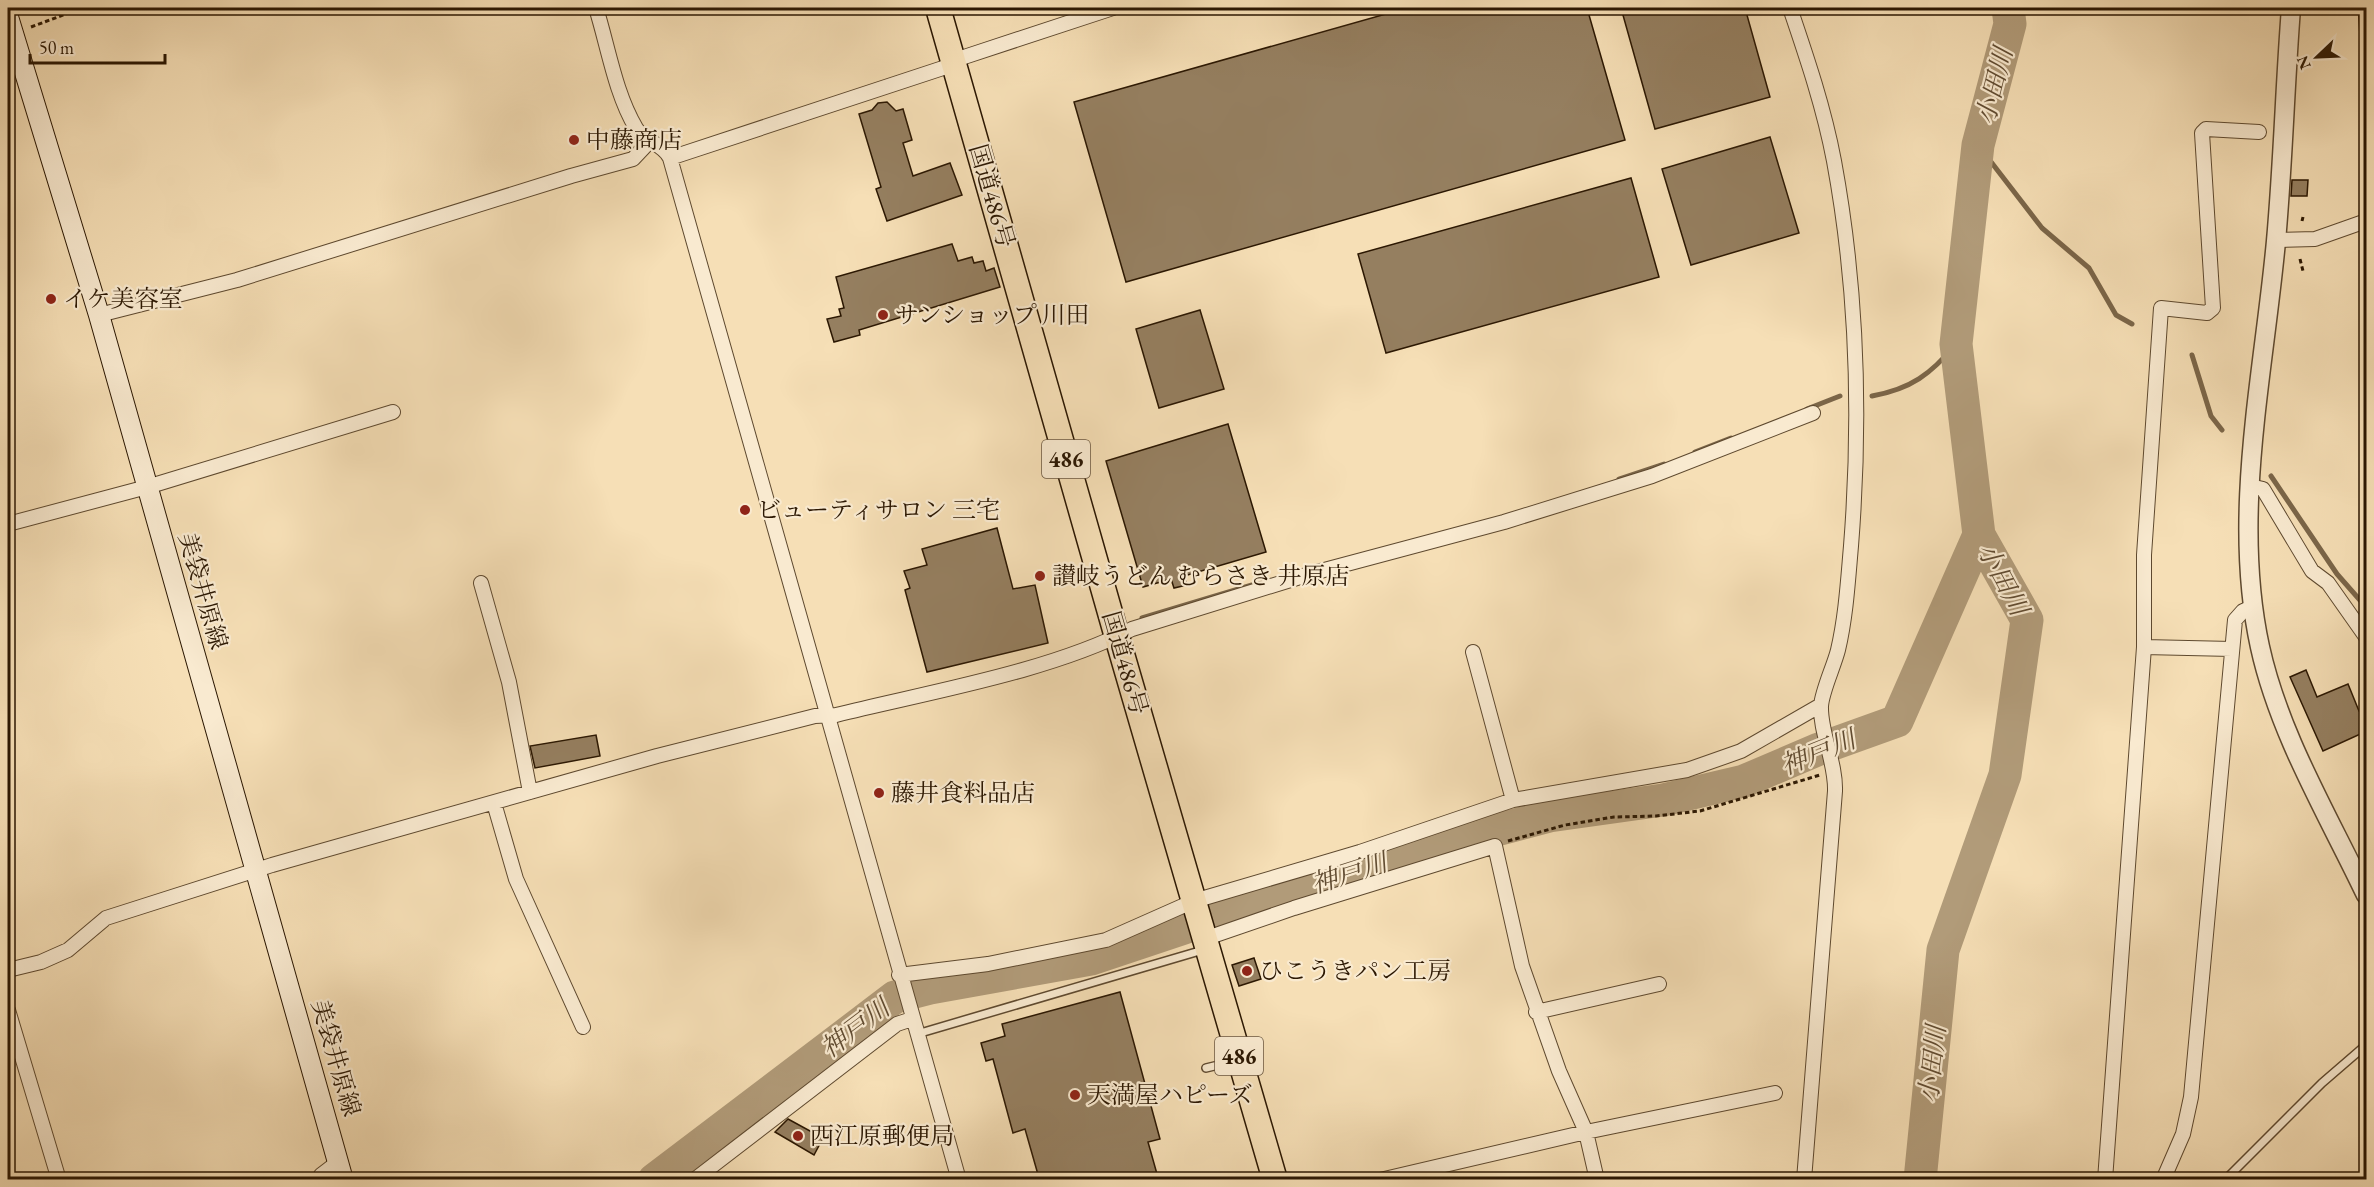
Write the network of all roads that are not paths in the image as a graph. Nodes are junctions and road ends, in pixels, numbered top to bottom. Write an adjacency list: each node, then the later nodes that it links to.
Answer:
1 (596, 8): 9 (street)
2 (938, 8): 7 (highway, 国道486号 / 486)
3 (1113, 8): 7 (street)
4 (1790, 8): 26 (street)
5 (2290, 8): 12 (street)
6 (9, 28): 13 (main road, 美袋井原線)
7 (954, 62): 10 (street); 21 (highway, 国道486号 / 486)
8 (2259, 132): 23 (street)
9 (650, 141): 10 (street); 13 (street)
10 (670, 158): 27 (street)
11 (2367, 221): 12 (street)
12 (2276, 240): 16 (street)
13 (99, 315): 17 (main road, 美袋井原線)
14 (393, 412): 17 (street)
15 (1814, 413): 21 (street)
16 (2250, 486): 20 (street); 22 (street)
17 (147, 487): 18 (street); 31 (main road, 美袋井原線)
18 (8, 524)
19 (481, 583): 28 (street)
20 (2254, 606): 24 (street); 32 (street)
21 (1117, 637): 27 (street); 33 (highway, 国道486号 / 486)
22 (2367, 637)
23 (2144, 648): 24 (street); 56 (street)
24 (2232, 649): 57 (street)
25 (1473, 652): 29 (street)
26 (1822, 712): 29 (street); 55 (street)
27 (826, 714): 28 (street); 35 (street)
28 (531, 792): 30 (street)
29 (1513, 800): 33 (street)
30 (494, 803): 31 (street); 40 (street)
31 (257, 871): 34 (street); 47 (main road, 美袋井原線)
32 (2367, 895)
33 (1201, 927): 35 (street); 38 (street); 41 (lane); 43 (highway, 国道486号 / 486)
34 (8, 970)
35 (900, 979): 39 (street)
36 (1659, 984): 38 (street)
37 (8, 1010): 48 (street)
38 (1536, 1012): 46 (street)
39 (910, 1014): 41 (street); 50 (street)
40 (583, 1027)
41 (917, 1034): 51 (street)
42 (2367, 1045): 58 (lane)
43 (1240, 1060): 44 (lane); 52 (highway, 国道486号 / 486)
44 (1206, 1068)
45 (1775, 1093): 46 (street)
46 (1586, 1132): 53 (street); 54 (street)
47 (341, 1171): 49 (street)
48 (59, 1179)
49 (320, 1179)
50 (694, 1179)
51 (959, 1179)
52 (1275, 1179)
53 (1380, 1179)
54 (1597, 1179)
55 (1804, 1179)
56 (2105, 1179)
57 (2163, 1179)
58 (2225, 1179)

